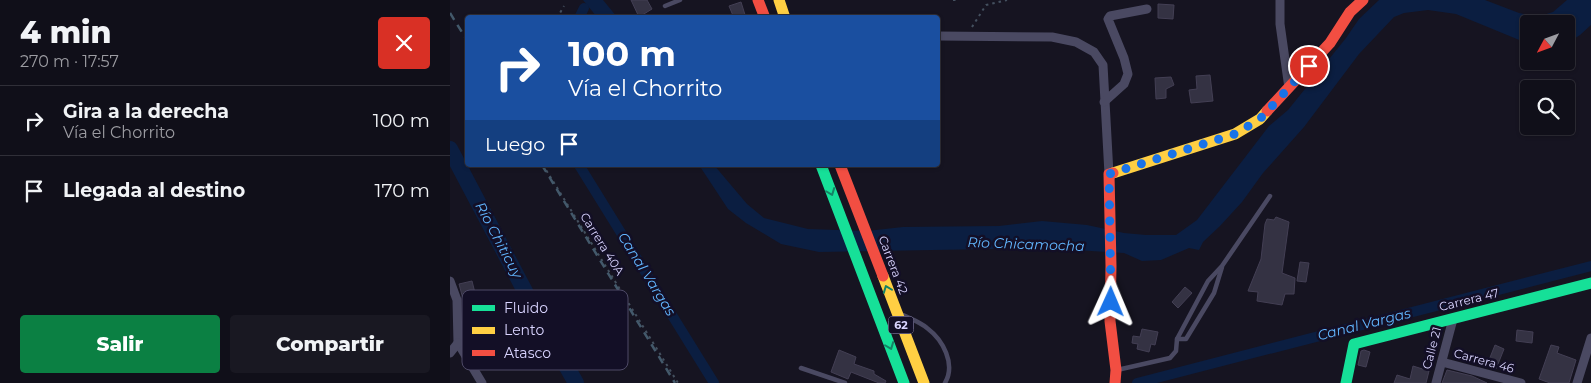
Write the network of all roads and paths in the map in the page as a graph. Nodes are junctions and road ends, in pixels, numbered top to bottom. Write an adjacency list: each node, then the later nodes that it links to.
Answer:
1 (680, 0): 10 (lane)
2 (758, 0): 13 (main road)
3 (779, 0): 14 (main road)
4 (953, 0): 5 (path)
5 (959, 0)
6 (1007, 0): 16 (path)
7 (1280, 0): 17 (street)
8 (1362, 0): 17 (main road)
9 (564, 6): 12 (path)
10 (665, 6)
11 (1147, 9): 18 (street)
12 (559, 15)
13 (764, 15)
14 (784, 15)
15 (940, 36): 16 (street)
16 (967, 36): 18 (street)
17 (1289, 88): 22 (main road)
18 (1104, 102): 22 (street)
19 (544, 167): 27 (path, Carrera 40A)
20 (822, 167): 43 (main road, 62, one-way to 43)
21 (841, 167): 29 (main road, Carrera 42 / 62, one-way to 21)
22 (1109, 174): 39 (main road)
23 (1270, 196): 24 (lane)
24 (1222, 266): 32 (lane); 32 (lane)
25 (450, 281): 33 (street)
26 (1591, 283): 30 (main road, Carrera 47)
27 (620, 290)
28 (628, 302): 41 (path, Carrera 40A)
29 (896, 311): 44 (main road, Carrera 42 / 62); 45 (lane)
30 (1453, 318): 36 (street, Calle 21); 46 (main road, Carrera 47)
31 (1591, 338): 49 (street)
32 (1177, 339): 39 (lane)
33 (458, 344): 34 (street); 35 (street)
34 (462, 350)
35 (450, 354)
36 (1442, 362): 47 (street, Calle 21); 48 (street, Carrera 46)
37 (801, 368): 42 (lane)
38 (474, 370): 40 (street)
39 (1115, 378)
40 (482, 383)
41 (678, 383)
42 (845, 383)
43 (904, 383)
44 (924, 383)
45 (946, 383)
46 (1346, 383)
47 (1436, 383)
48 (1521, 383)
49 (1577, 383)

